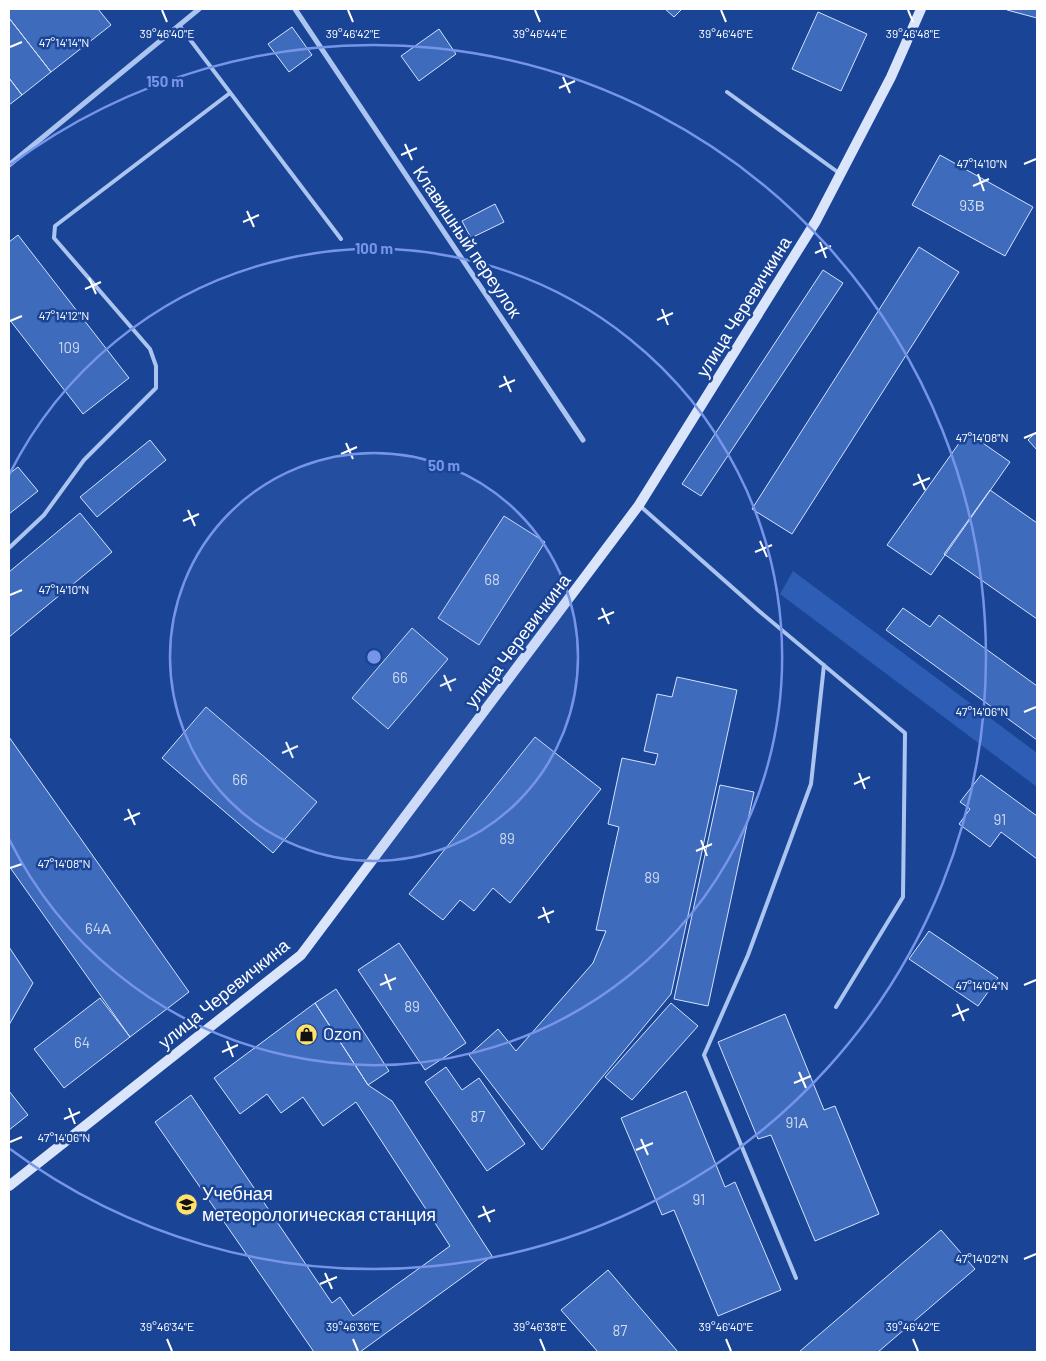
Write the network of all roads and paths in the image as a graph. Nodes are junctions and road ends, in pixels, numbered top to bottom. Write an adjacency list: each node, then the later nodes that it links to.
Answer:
1 (198, 9): 4 (street)
2 (295, 9): 10 (street, Клавишный переулок)
3 (921, 9): 8 (street, улица Черевичкина)
4 (179, 25): 6 (lane); 7 (street)
5 (727, 92): 8 (lane)
6 (230, 93): 9 (lane); 12 (lane)
7 (9, 165)
8 (841, 175): 11 (street, улица Черевичкина)
9 (341, 239)
10 (583, 440)
11 (639, 505): 13 (lane); 15 (street, улица Черевичкина)
12 (9, 548)
13 (824, 665): 14 (lane); 16 (lane)
14 (836, 1007)
15 (9, 1186)
16 (796, 1278)

